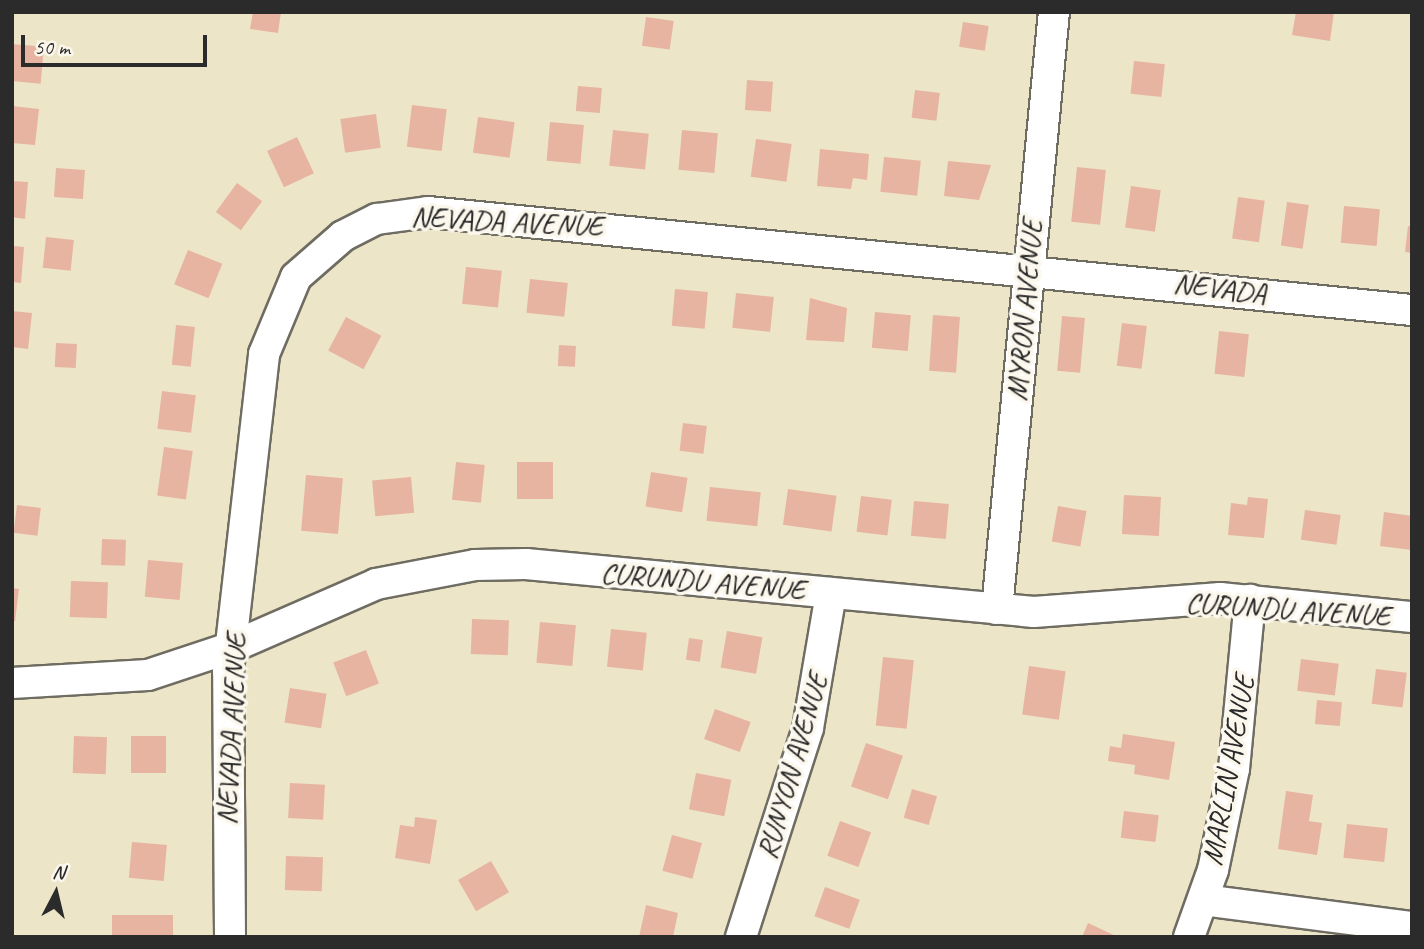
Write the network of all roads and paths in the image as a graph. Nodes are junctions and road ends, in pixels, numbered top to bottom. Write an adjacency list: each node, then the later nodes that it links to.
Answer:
1 (1054, 12): 2 (street, MYRON AVENUE)
2 (1028, 267): 3 (street, NEVADA); 6 (street, MYRON AVENUE); 8 (street, NEVADA AVENUE)
3 (1412, 310)
4 (831, 593): 6 (street, CURUNDU AVENUE); 8 (street, CURUNDU AVENUE); 13 (street, RUNYON AVENUE)
5 (1250, 600): 6 (street, CURUNDU AVENUE); 7 (street, CURUNDU AVENUE); 10 (street, MARLIN AVENUE)
6 (998, 608)
7 (1412, 618)
8 (232, 647): 9 (street, CURUNDU AVENUE); 12 (street, NEVADA AVENUE)
9 (12, 683)
10 (1203, 901): 11 (street); 14 (street, MARLIN AVENUE)
11 (1412, 927)
12 (230, 937)
13 (741, 937)
14 (1189, 937)

